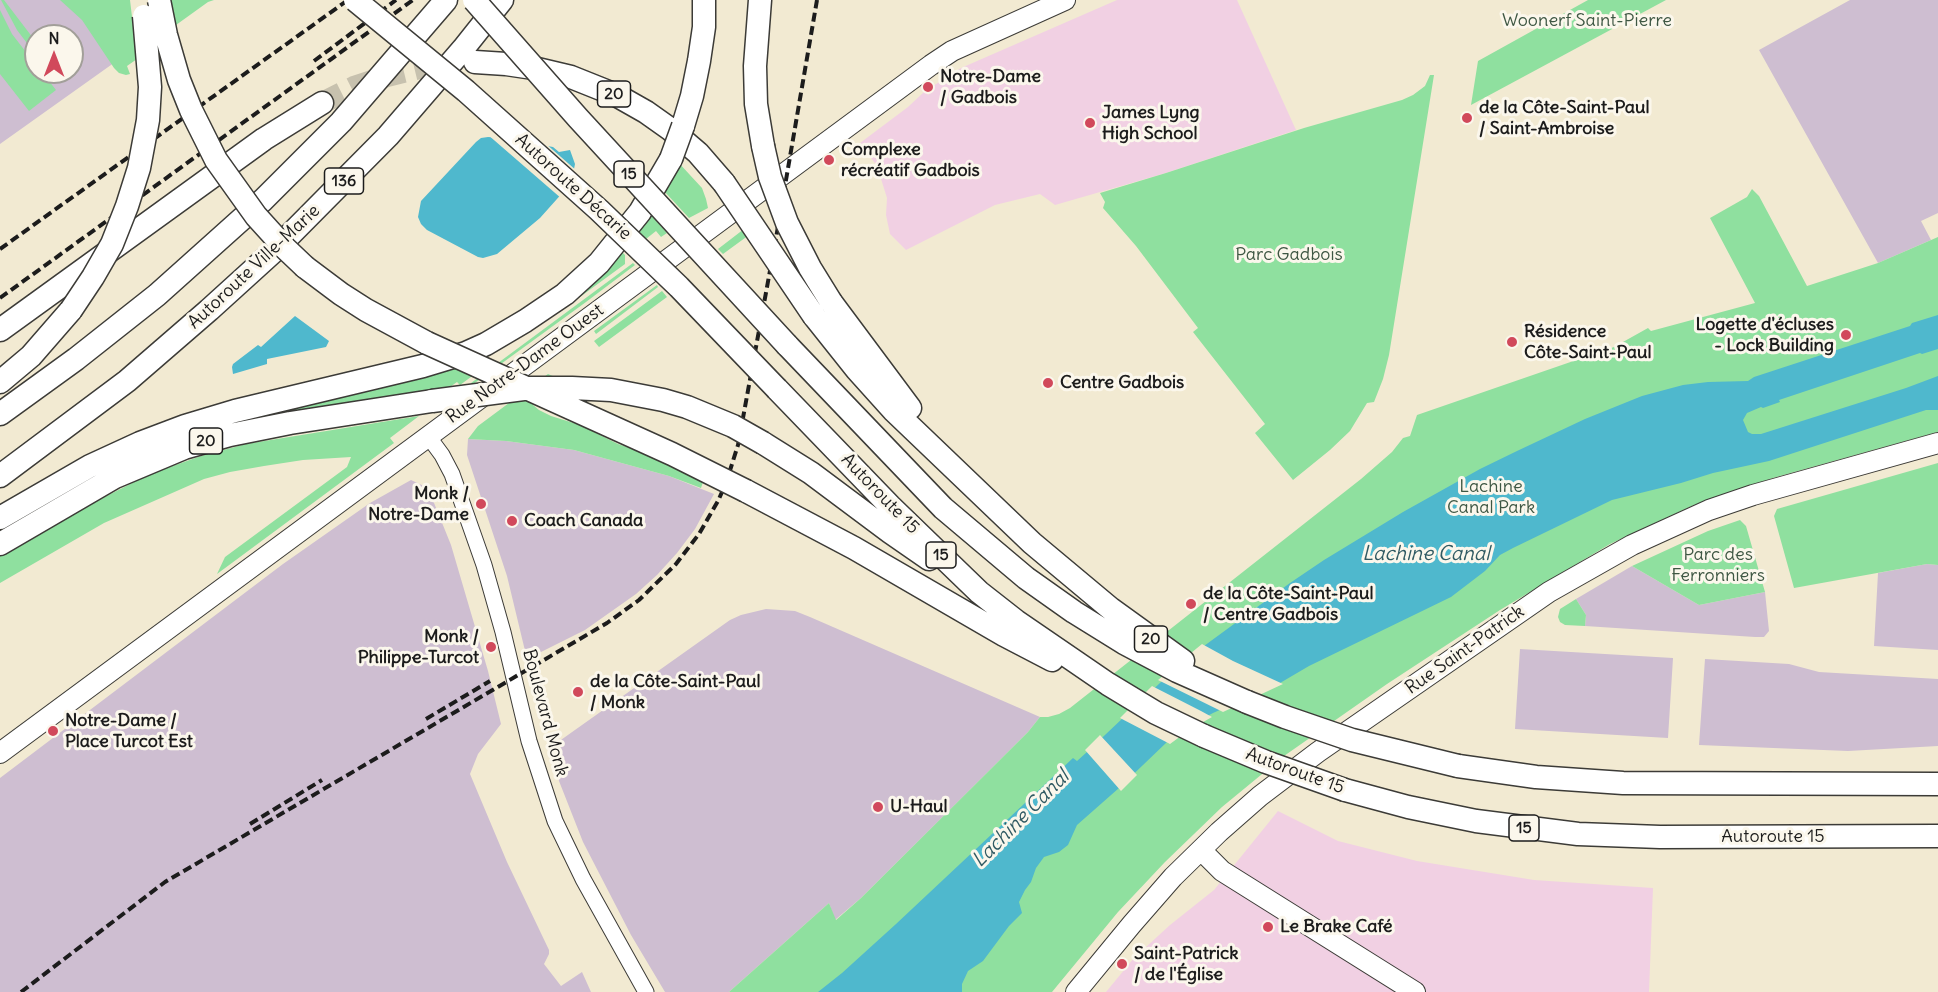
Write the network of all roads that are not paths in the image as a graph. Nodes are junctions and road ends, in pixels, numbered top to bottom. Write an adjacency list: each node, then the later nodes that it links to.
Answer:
1 (355, 0): 13 (highway, Autoroute Décarie / 15, bridge)
2 (446, 0): 14 (highway, 136)
3 (474, 0): 23 (highway, 15, bridge)
4 (502, 0): 18 (highway, Autoroute Ville-Marie / 136)
5 (704, 0): 19 (highway, bridge)
6 (760, 0): 17 (highway, bridge)
7 (1065, 0): 15 (main road, Rue Notre-Dame Ouest)
8 (148, 5): 12 (highway, bridge); 22 (highway, bridge)
9 (475, 62): 17 (highway, 20, bridge)
10 (322, 103): 11 (highway)
11 (0, 330)
12 (0, 382)
13 (777, 389): 21 (highway, Autoroute 15 / 15)
14 (0, 414)
15 (428, 436): 24 (main road, Rue Notre-Dame Ouest); 28 (street, Boulevard Monk)
16 (1938, 442): 27 (main road, Rue Saint-Patrick)
17 (960, 473): 23 (highway, 20)
18 (0, 476)
19 (0, 518)
20 (0, 544): 21 (highway, 20, bridge)
21 (979, 592): 22 (highway, Autoroute 15 / 15)
22 (1010, 628): 26 (highway, Autoroute 15 / 15, bridge)
23 (1247, 702): 25 (highway, 15, bridge)
24 (0, 753)
25 (1938, 784)
26 (1938, 836)
27 (1201, 850): 29 (main road, Rue Saint-Patrick); 30 (main road)
28 (646, 992)
29 (1077, 992)
30 (1415, 992)

